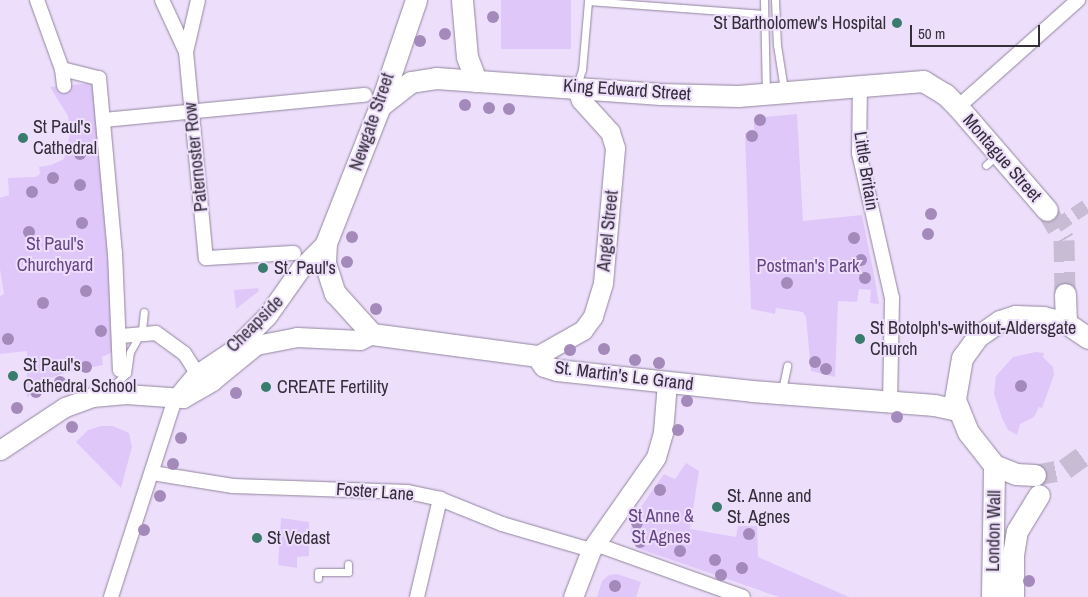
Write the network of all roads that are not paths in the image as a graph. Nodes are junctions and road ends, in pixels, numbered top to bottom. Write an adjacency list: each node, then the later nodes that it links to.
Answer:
1 (37, 0): 11 (street)
2 (162, 0): 10 (street)
3 (198, 0): 10 (street)
4 (416, 0): 17 (main road, Newgate Street)
5 (462, 0): 12 (main road)
6 (764, 0): 9 (lane)
7 (775, 0): 16 (lane)
8 (1077, 1): 18 (street)
9 (764, 14): 15 (lane); 16 (lane)
10 (186, 54): 19 (street, Paternoster Row)
11 (62, 69): 14 (street); 20 (street)
12 (476, 81): 15 (main road, King Edward Street); 17 (main road, King Edward Street)
13 (860, 84): 16 (main road, King Edward Street); 18 (main road); 39 (street, Little Britain)
14 (64, 86)
15 (576, 87): 16 (main road, King Edward Street); 31 (street, Angel Street)
16 (776, 93)
17 (372, 100): 19 (street); 22 (main road, Newgate Street)
18 (958, 106): 21 (main road, Montague Street)
19 (191, 110): 20 (street); 23 (street, Paternoster Row)
20 (103, 120): 29 (street)
21 (1047, 210)
22 (326, 242): 28 (main road); 38 (street, Cheapside)
23 (294, 253)
24 (1065, 294): 26 (main road)
25 (144, 312): 27 (lane)
26 (1066, 323): 30 (main road); 40 (main road)
27 (139, 334): 29 (street); 32 (street); 37 (lane)
28 (372, 334): 31 (main road, St. Martin's Le Grand); 38 (street, Cheapside)
29 (121, 336): 34 (street)
30 (1088, 338)
31 (537, 356): 35 (main road, St. Martin's Le Grand)
32 (193, 366)
33 (787, 366): 36 (lane)
34 (120, 370)
35 (667, 382): 36 (main road, St. Martin's Le Grand); 45 (street)
36 (781, 392): 39 (main road, St. Martin's Le Grand)
37 (103, 395): 38 (street); 41 (street)
38 (175, 399): 43 (street, Cheapside)
39 (890, 403): 40 (main road, St. Martin's Le Grand)
40 (957, 410): 42 (main road)
41 (0, 450)
42 (994, 465): 52 (main road, London Wall); 53 (main road, London Wall)
43 (152, 473): 44 (street, Foster Lane); 48 (street, Cheapside)
44 (440, 499): 45 (street, Foster Lane); 49 (street)
45 (593, 547): 50 (street); 51 (street, Foster Lane)
46 (348, 564): 47 (lane)
47 (318, 578)
48 (111, 597)
49 (417, 597)
50 (573, 597)
51 (743, 597)
52 (992, 597)
53 (1013, 597)

